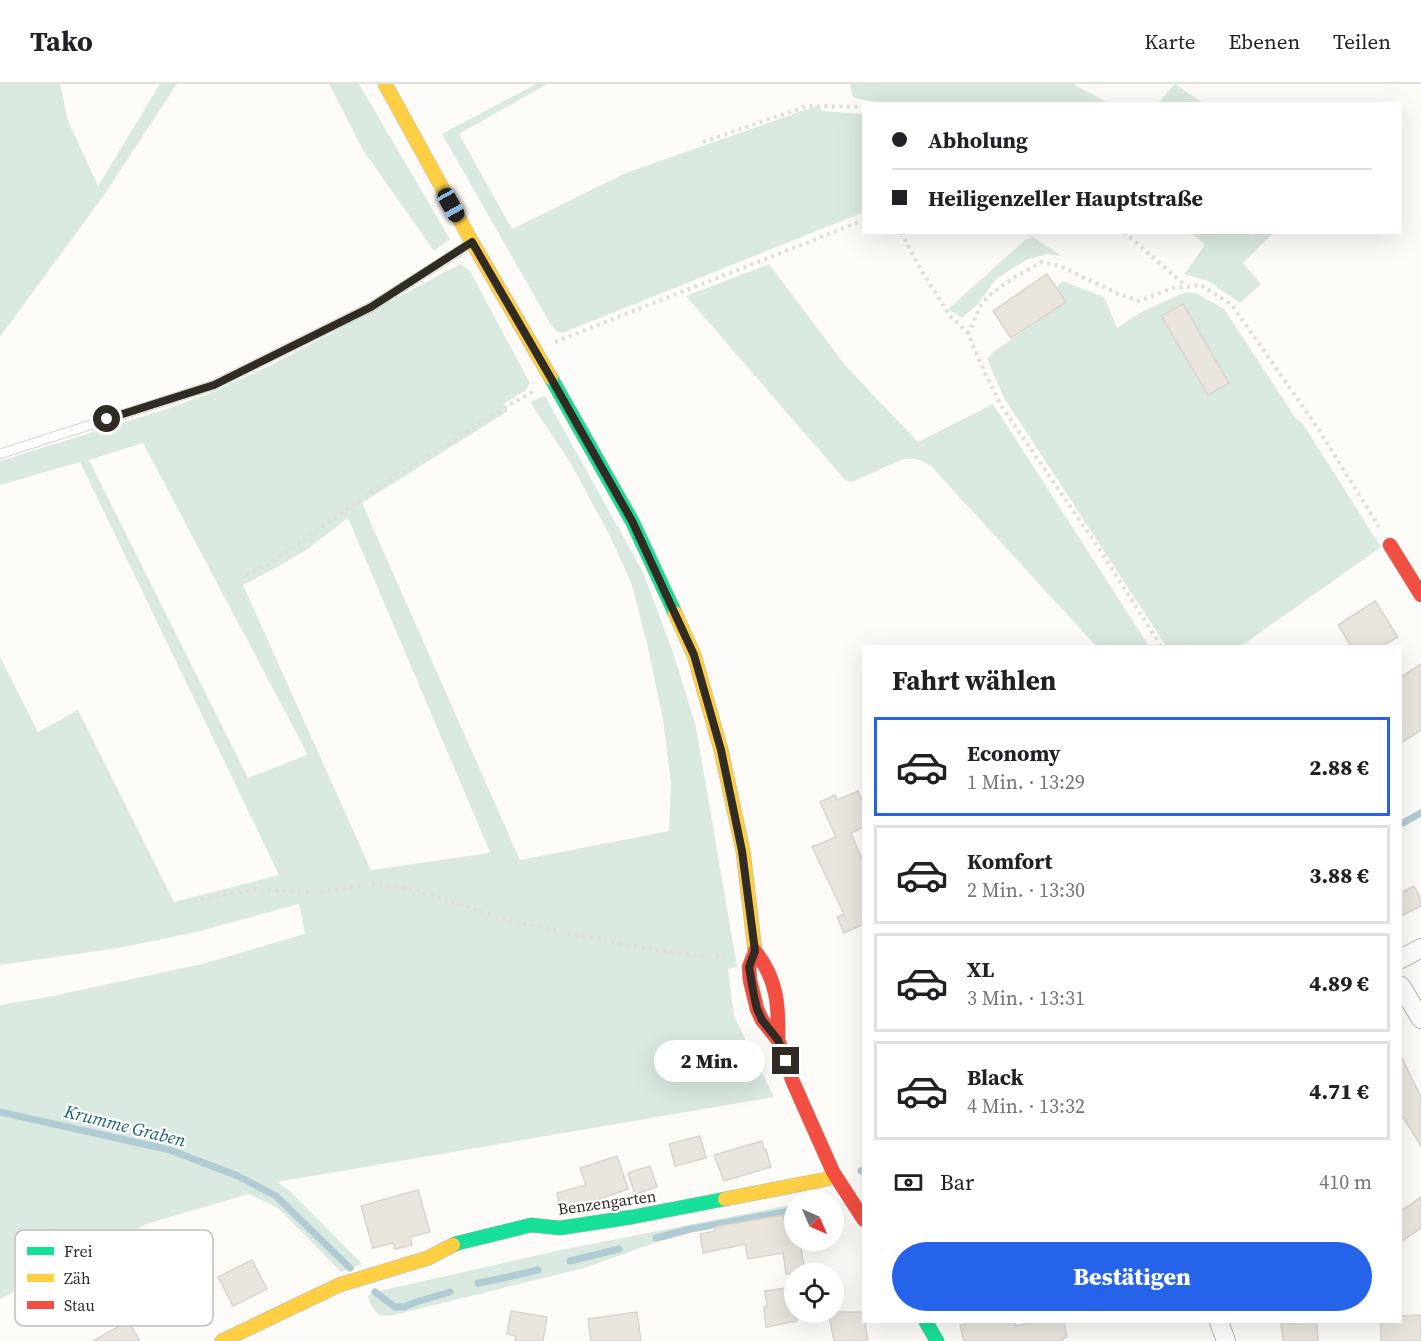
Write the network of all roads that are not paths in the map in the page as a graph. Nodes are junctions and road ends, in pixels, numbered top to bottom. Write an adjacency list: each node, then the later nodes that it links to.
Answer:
1 (385, 84): 2 (street)
2 (472, 242): 3 (lane); 7 (street)
3 (0, 454)
4 (1390, 545): 5 (street)
5 (1421, 595)
6 (1421, 948): 8 (street)
7 (755, 951): 11 (street); 11 (street)
8 (1402, 958)
9 (1402, 988): 10 (street)
10 (1421, 1019)
11 (778, 1040): 12 (street)
12 (833, 1172): 13 (street); 16 (street, Benzengarten)
13 (862, 1217)
14 (927, 1323): 18 (street)
15 (1219, 1323): 19 (street)
16 (255, 1334): 17 (street, Benzengarten)
17 (222, 1341)
18 (937, 1341)
19 (1226, 1341)

